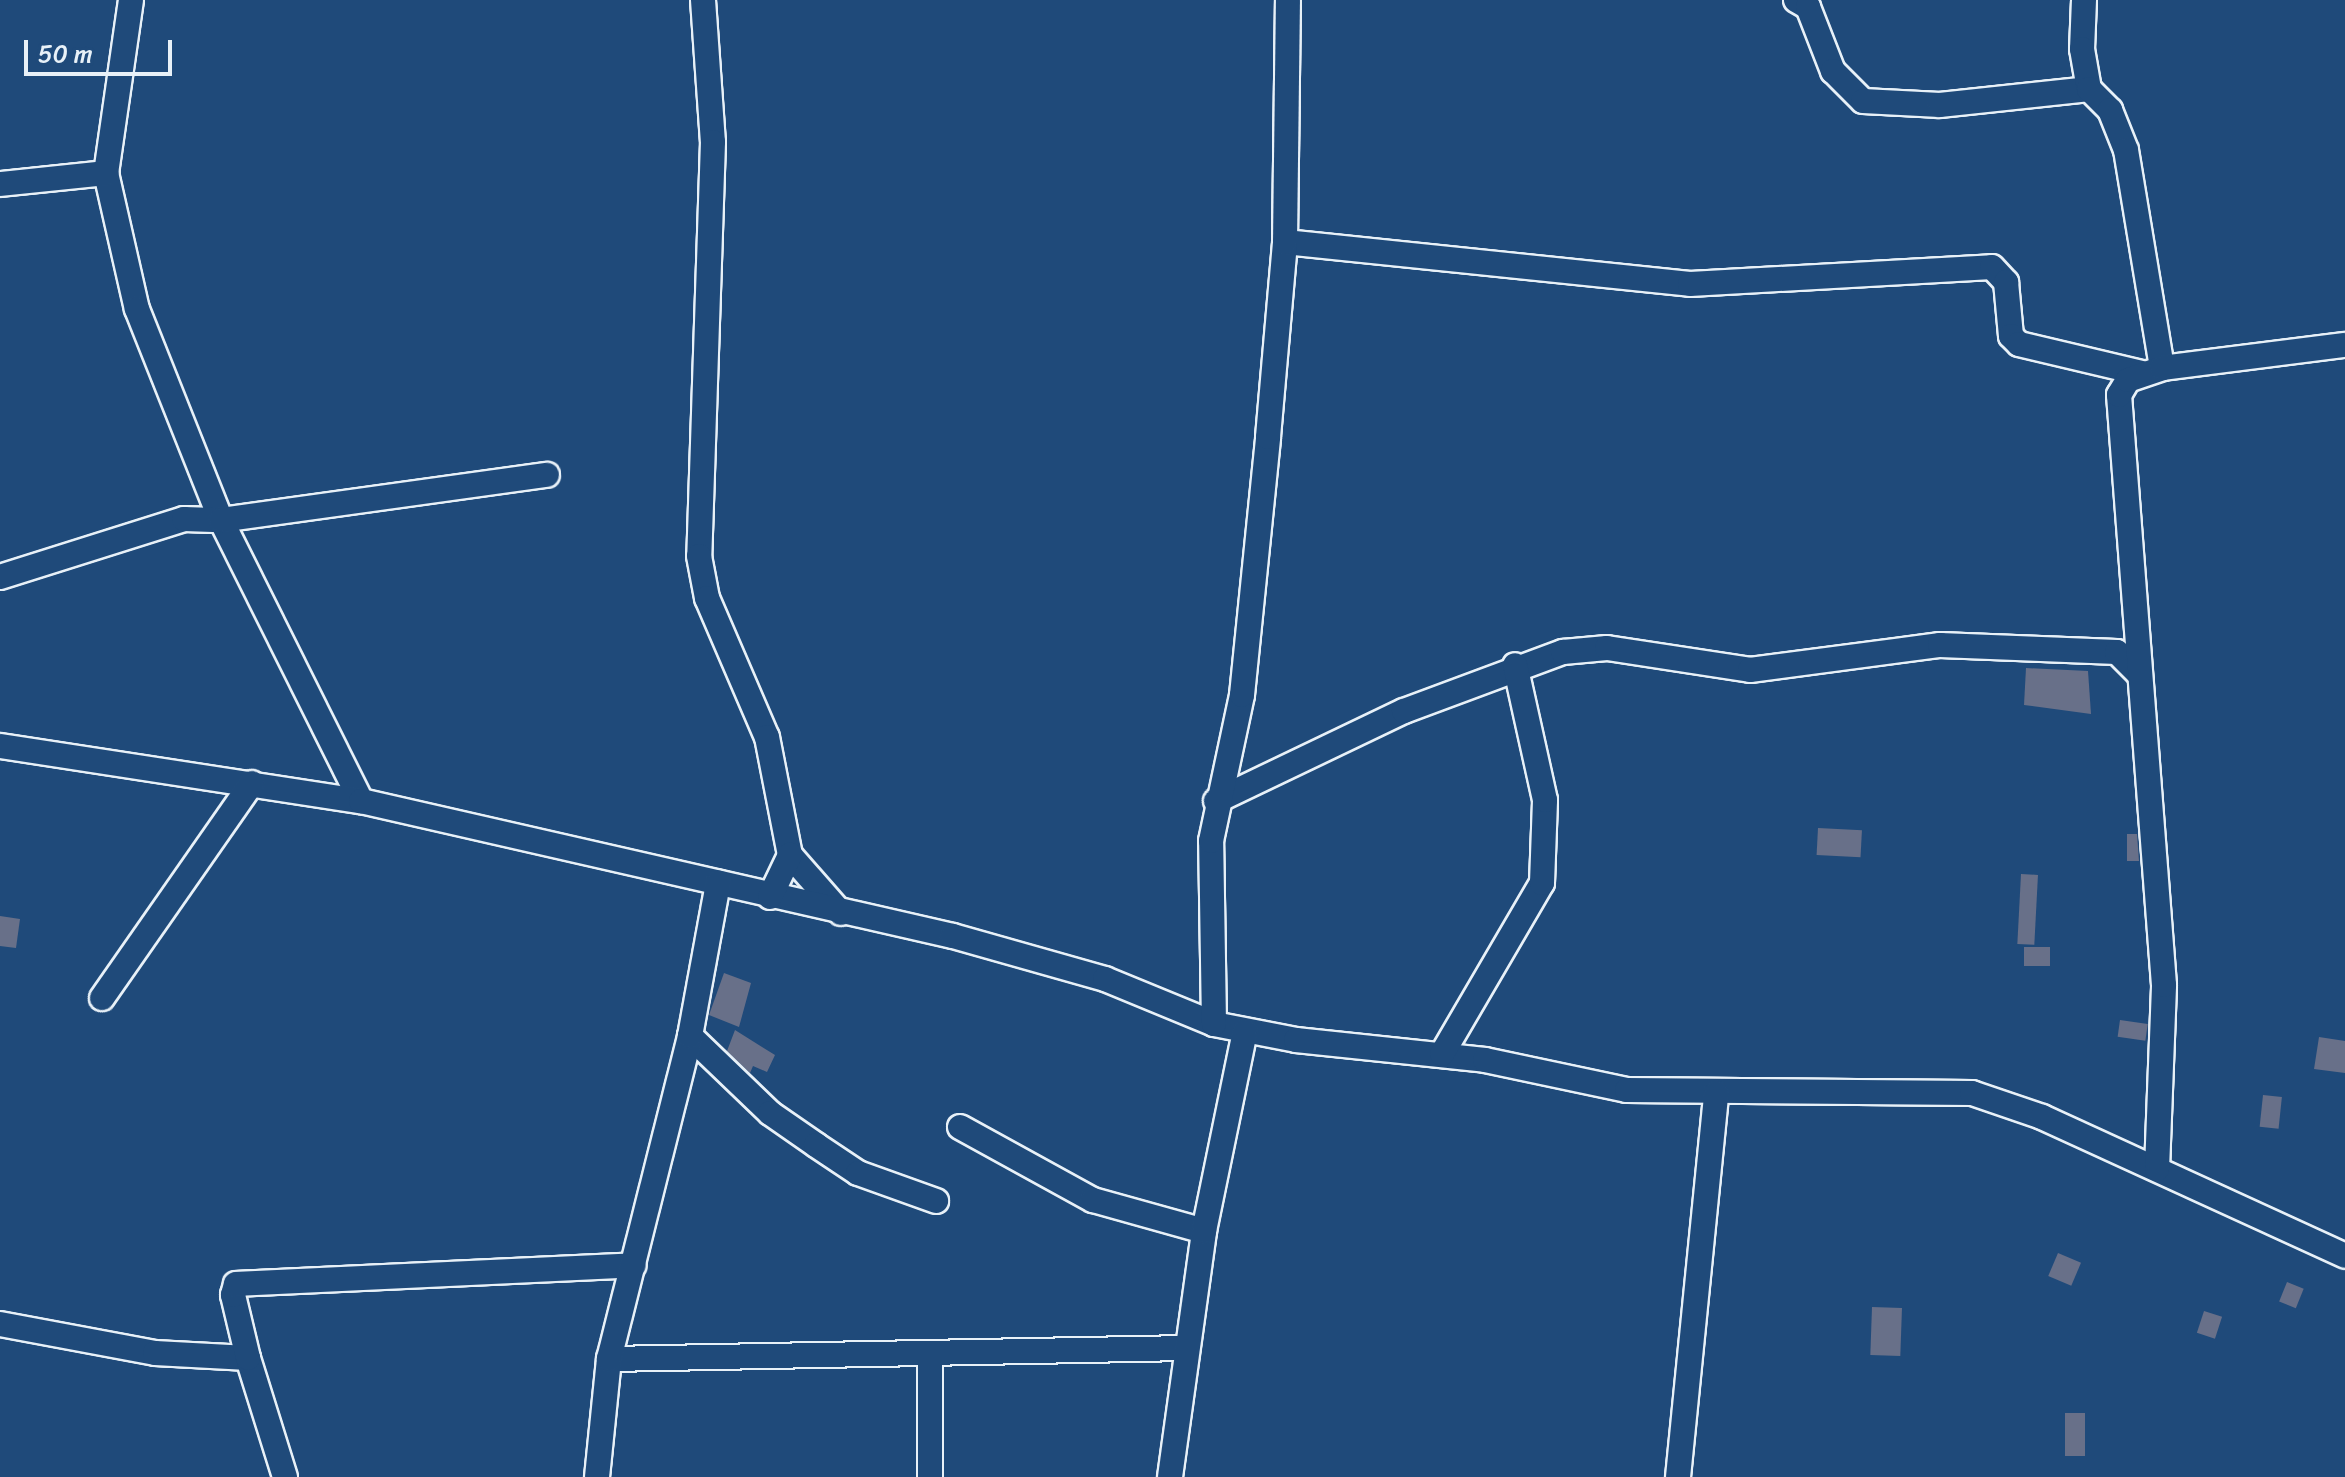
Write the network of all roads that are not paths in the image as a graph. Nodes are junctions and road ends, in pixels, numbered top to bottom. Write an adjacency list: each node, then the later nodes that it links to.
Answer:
1 (131, 0): 7 (street)
2 (703, 0): 23 (street)
3 (1288, 0): 9 (street)
4 (1796, 0): 6 (street)
5 (2084, 0): 6 (street)
6 (2089, 89): 11 (street)
7 (106, 173): 8 (street); 13 (street)
8 (0, 184)
9 (1285, 242): 11 (street); 22 (street)
10 (2345, 345): 11 (street)
11 (2152, 371): 15 (street)
12 (547, 475): 13 (street)
13 (221, 520): 14 (street); 21 (street)
14 (0, 577)
15 (2136, 630): 16 (street); 18 (street)
16 (2117, 652): 17 (street); 18 (street)
17 (1515, 665): 22 (street); 31 (street)
18 (2138, 673): 34 (street)
19 (0, 746): 20 (street)
20 (252, 783): 21 (street); 27 (street)
21 (361, 801): 24 (street)
22 (1216, 801): 28 (street)
23 (790, 855): 25 (street); 26 (street)
24 (718, 883): 25 (street); 30 (street)
25 (770, 897): 26 (street)
26 (841, 913): 28 (street)
27 (102, 998)
28 (1214, 1024): 29 (street)
29 (1245, 1031): 31 (street); 36 (street)
30 (690, 1036): 35 (street); 38 (street)
31 (1442, 1054): 32 (street)
32 (1716, 1093): 34 (street); 48 (street)
33 (960, 1127): 36 (street)
34 (2157, 1169): 37 (street)
35 (936, 1201)
36 (1204, 1231): 40 (street)
37 (2344, 1259)
38 (634, 1265): 42 (street); 43 (street)
39 (0, 1324): 42 (street)
40 (1186, 1348): 41 (street); 47 (street)
41 (930, 1353): 43 (street); 46 (street)
42 (248, 1358): 44 (street)
43 (609, 1359): 45 (street)
44 (284, 1477)
45 (597, 1477)
46 (930, 1477)
47 (1170, 1477)
48 (1678, 1477)

